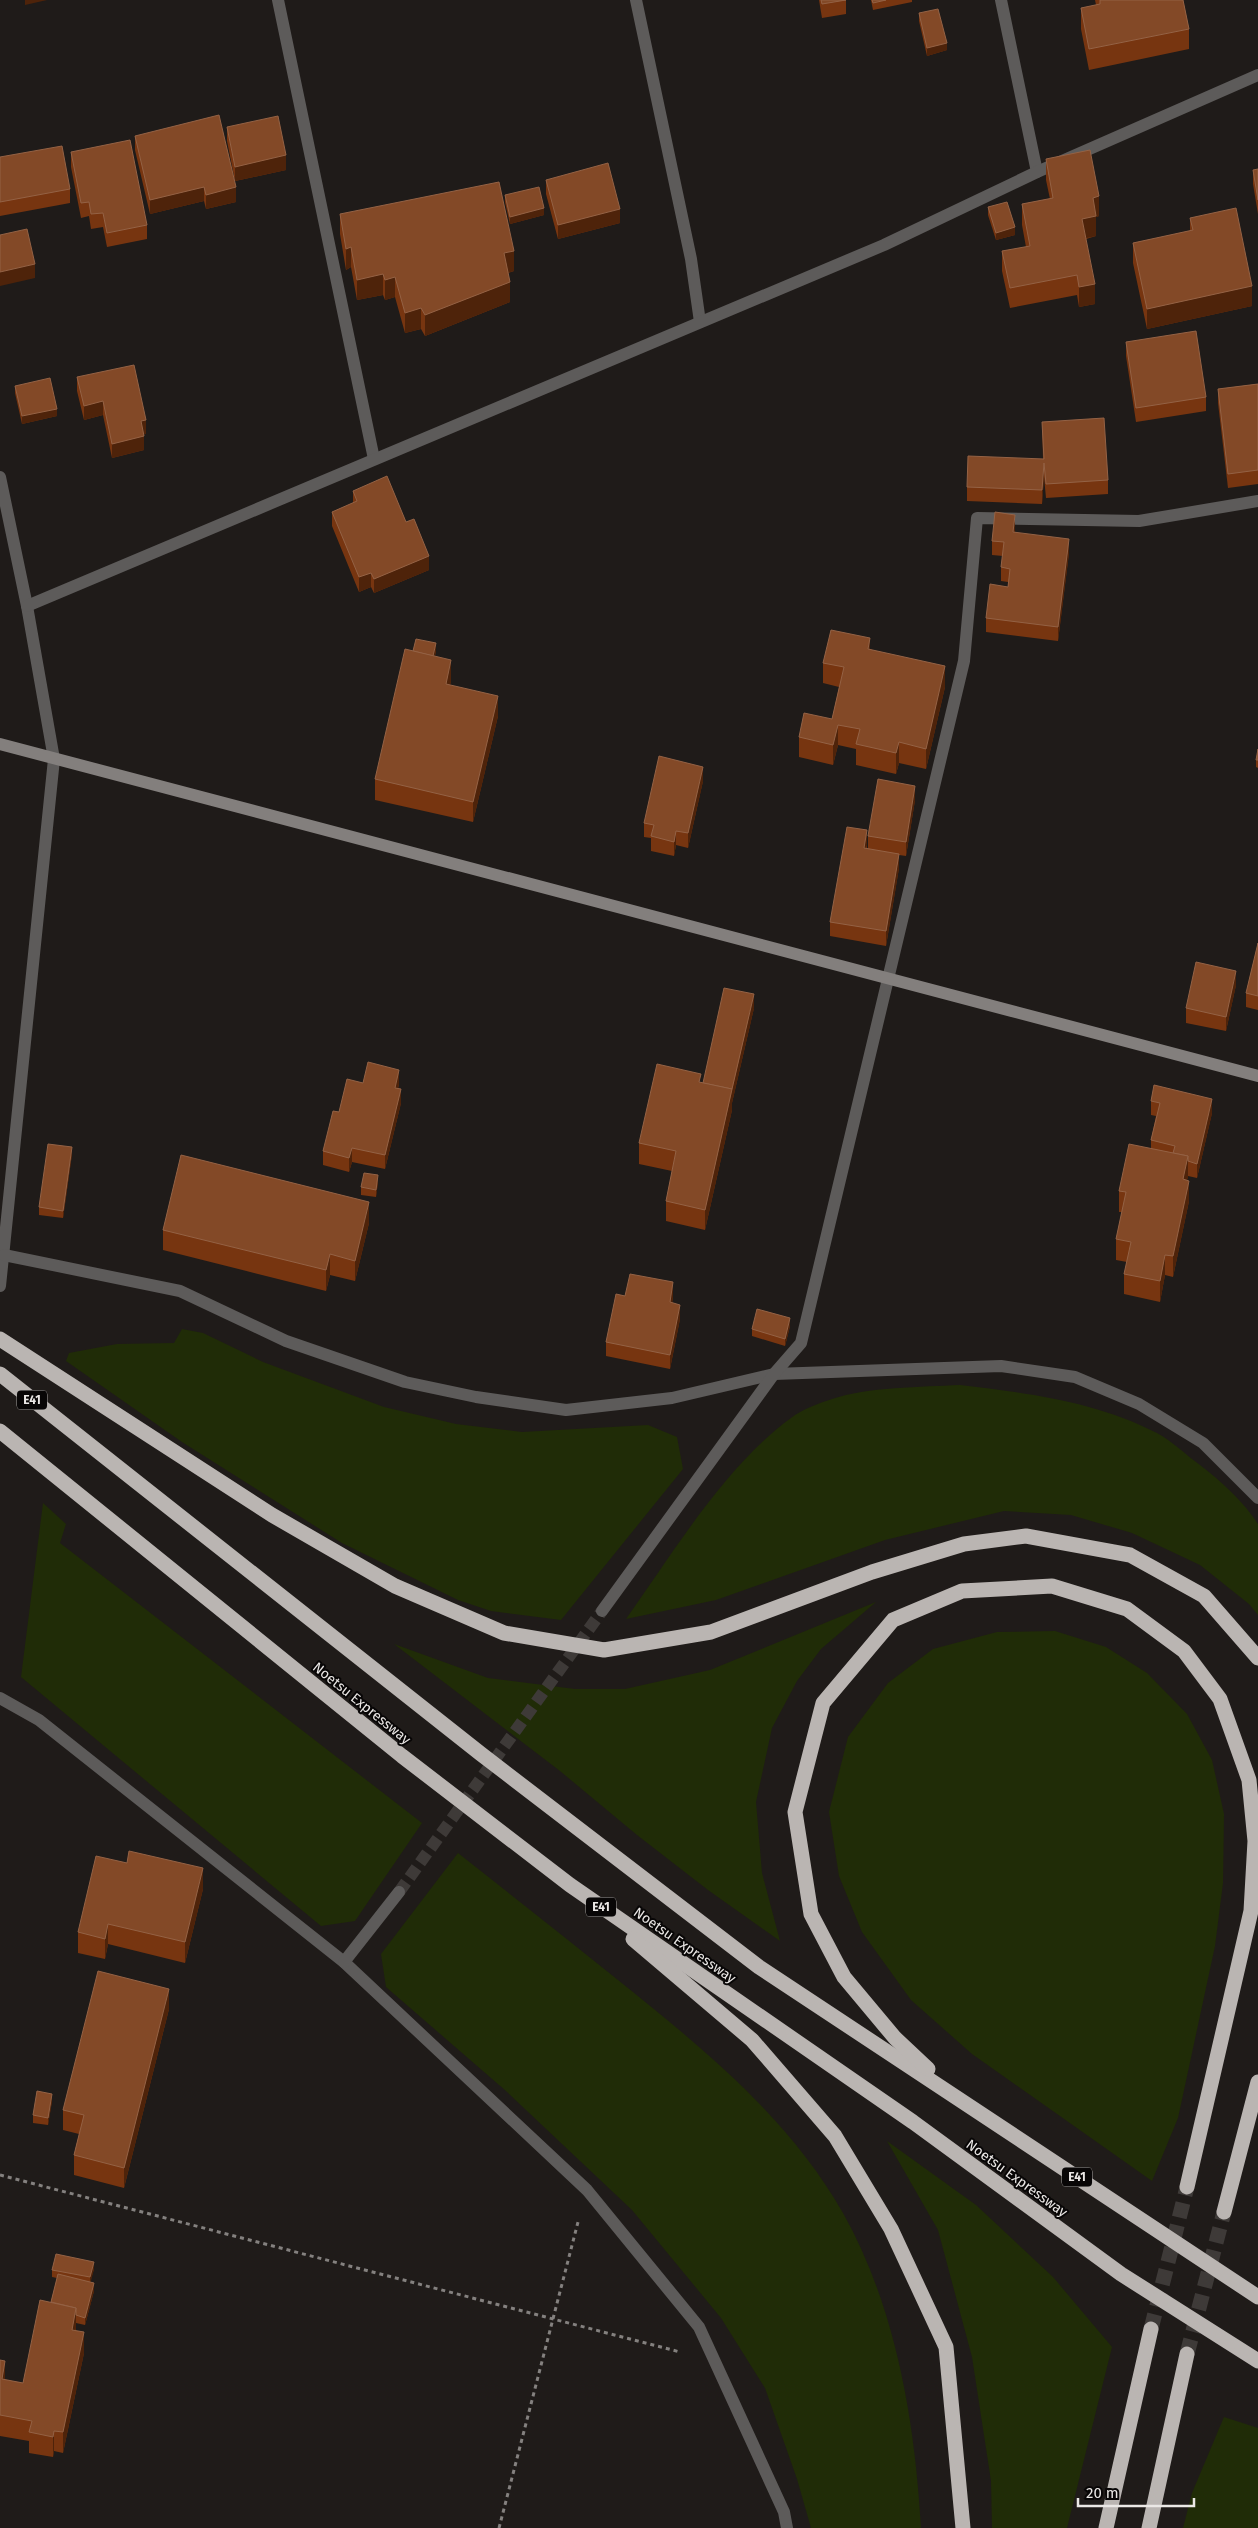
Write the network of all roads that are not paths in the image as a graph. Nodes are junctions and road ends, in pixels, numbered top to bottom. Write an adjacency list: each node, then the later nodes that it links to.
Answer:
1 (278, 0): 7 (street)
2 (636, 0): 6 (street)
3 (1001, 0): 5 (street)
4 (1258, 75): 5 (street)
5 (1037, 172): 6 (street)
6 (700, 322): 7 (street)
7 (374, 460): 10 (street)
8 (0, 477): 10 (street)
9 (1258, 501): 13 (street)
10 (28, 606): 12 (street)
11 (0, 744): 12 (street)
12 (54, 759): 13 (street); 15 (street)
13 (889, 979): 14 (street); 19 (street)
14 (1258, 1076)
15 (4, 1255): 16 (street); 19 (street)
16 (0, 1286)
17 (0, 1339): 23 (highway)
18 (0, 1374): 29 (highway, Noetsu Expressway / E41)
19 (774, 1374): 21 (street); 22 (street)
20 (0, 1431): 25 (highway, Noetsu Expressway / E41)
21 (1258, 1498)
22 (602, 1611)
23 (1258, 1658)
24 (0, 1698): 27 (street)
25 (570, 1885): 35 (highway, Noetsu Expressway / E41); 37 (highway)
26 (399, 1892): 27 (street)
27 (344, 1962): 36 (street)
28 (1258, 2082): 31 (highway)
29 (958, 2098): 30 (highway); 32 (highway, Noetsu Expressway / E41)
30 (1187, 2187)
31 (1224, 2212)
32 (1258, 2297)
33 (1151, 2329): 38 (highway)
34 (1187, 2354): 39 (highway)
35 (1258, 2361)
36 (787, 2528)
37 (963, 2528)
38 (1106, 2528)
39 (1149, 2528)

